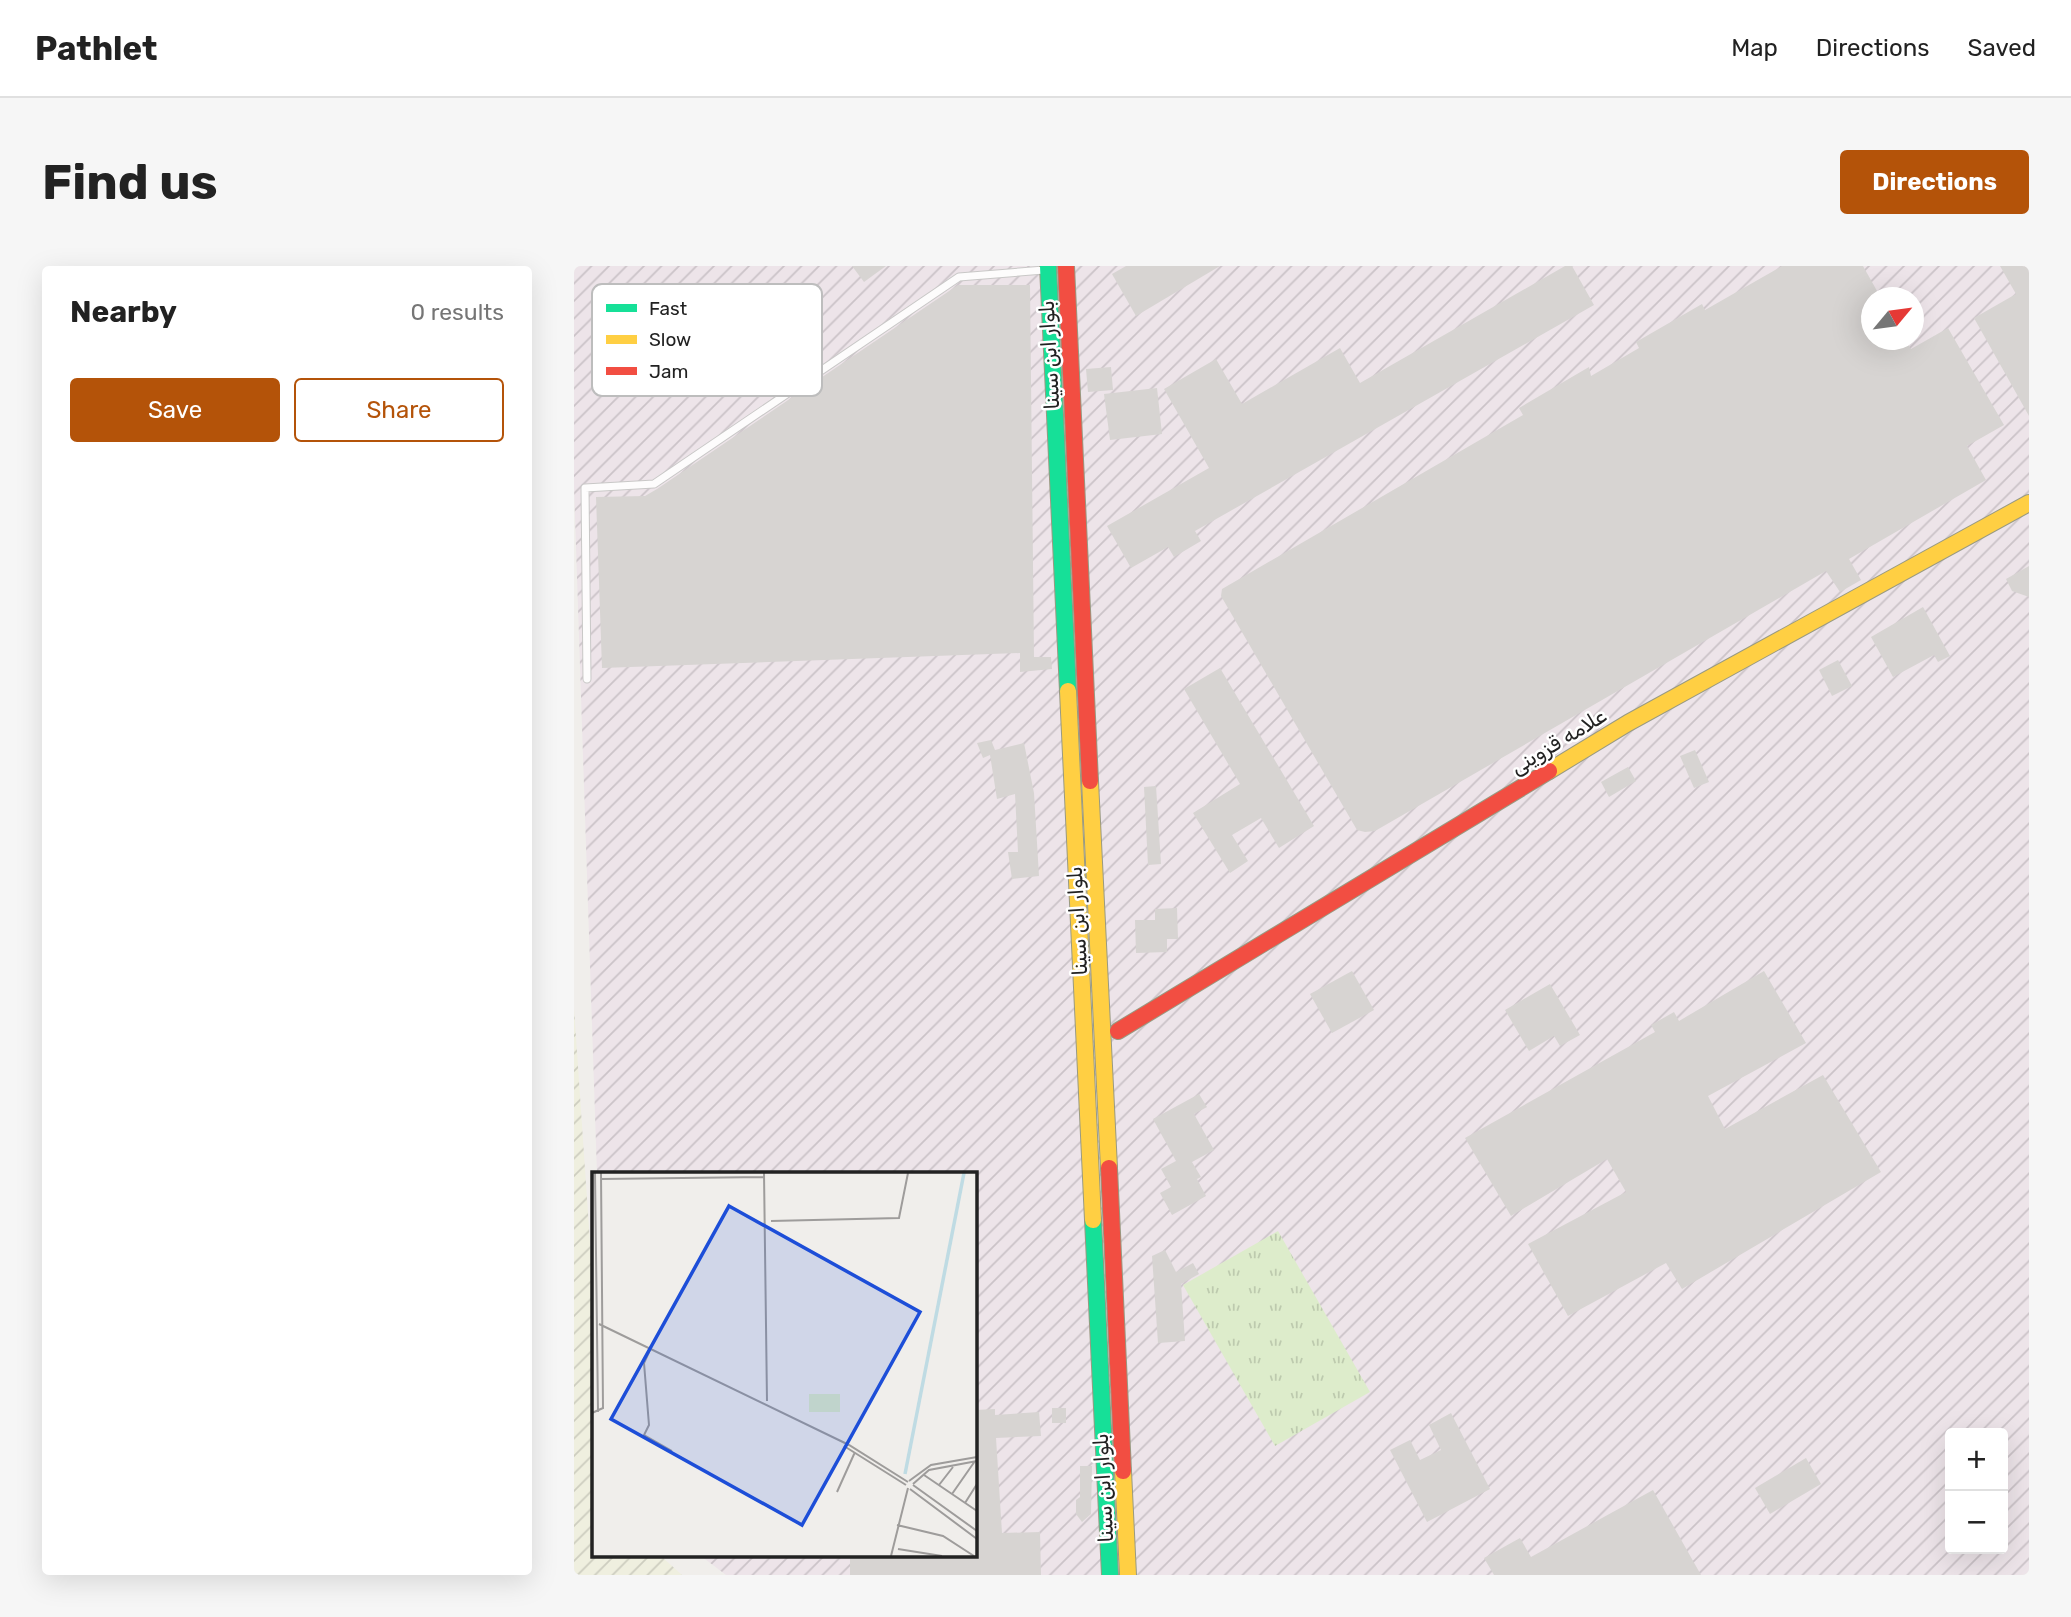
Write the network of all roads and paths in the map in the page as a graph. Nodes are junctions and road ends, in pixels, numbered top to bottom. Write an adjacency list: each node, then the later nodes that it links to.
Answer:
1 (1066, 266): 9 (street, بلوار ابن سینا)
2 (1048, 268): 3 (lane); 8 (street, بلوار ابن سینا)
3 (822, 370)
4 (784, 396): 6 (lane)
5 (2029, 503): 7 (street, علامه قزوینی)
6 (587, 679)
7 (1118, 1031)
8 (1110, 1575)
9 (1128, 1575)

